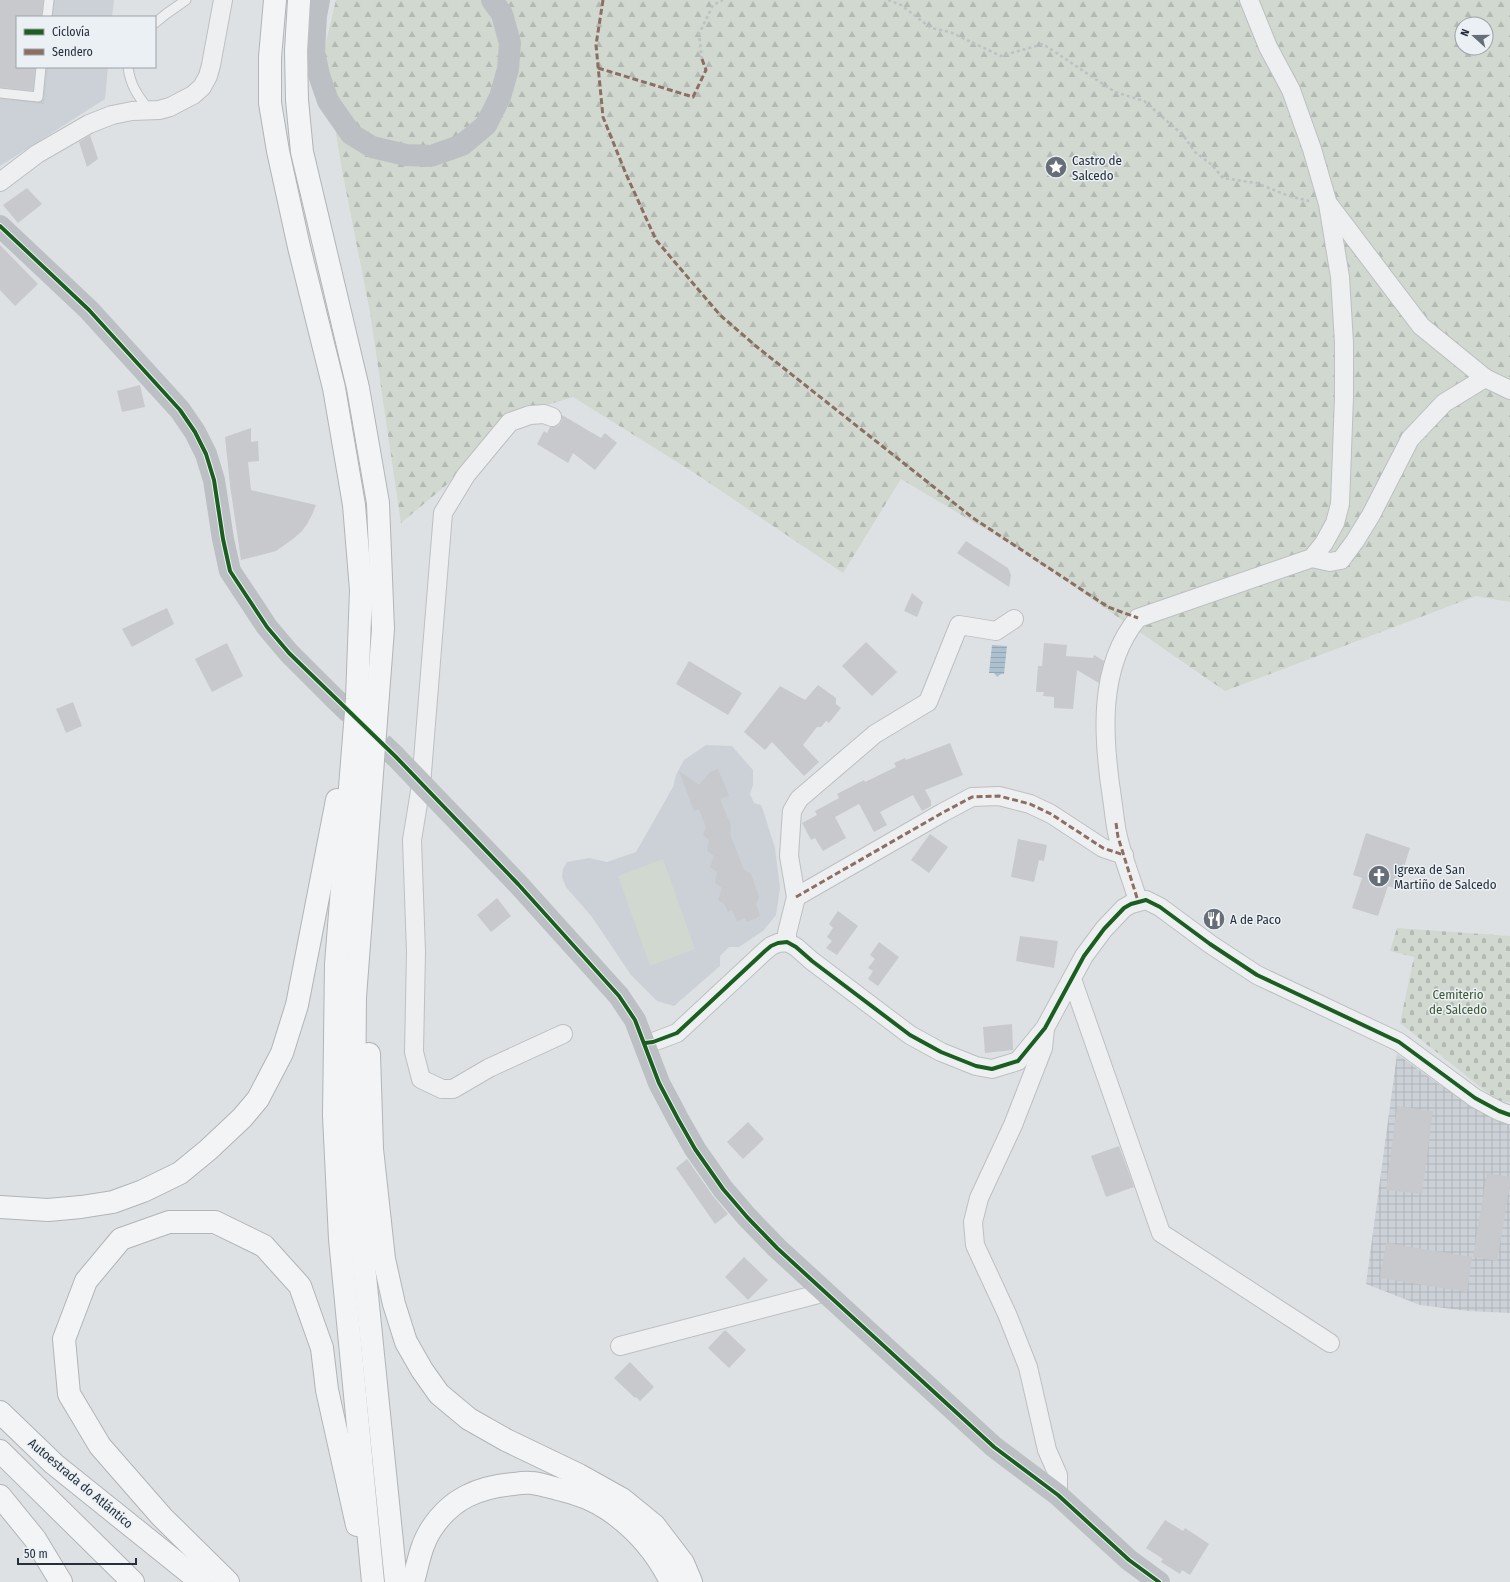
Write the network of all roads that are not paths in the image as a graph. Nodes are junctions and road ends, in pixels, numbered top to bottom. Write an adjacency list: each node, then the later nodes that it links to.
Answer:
1 (49, 0): 9 (lane)
2 (186, 0): 10 (lane)
3 (223, 0): 14 (street)
4 (275, 0): 24 (highway)
5 (299, 0): 27 (highway)
6 (319, 0): 7 (street)
7 (492, 0)
8 (1249, 0): 16 (street)
9 (47, 16)
10 (156, 22)
11 (41, 68): 13 (lane)
12 (128, 68): 14 (lane)
13 (0, 93)
14 (149, 110): 15 (street)
15 (0, 182)
16 (1328, 204): 18 (street); 21 (street)
17 (0, 226): 23 (street)
18 (1485, 378): 19 (street); 21 (street)
19 (1510, 390)
20 (552, 417): 26 (street)
21 (1312, 558): 28 (street)
22 (1014, 619): 29 (street)
23 (334, 698)
24 (357, 699): 37 (highway); 50 (highway)
25 (396, 757): 26 (street)
26 (421, 785): 34 (street); 35 (street)
27 (369, 799): 51 (highway); 54 (highway)
28 (1124, 855): 29 (street); 30 (street)
29 (796, 897): 31 (street)
30 (1138, 901): 32 (street); 36 (street)
31 (787, 942): 33 (street); 35 (street)
32 (1072, 979): 33 (street); 39 (street)
33 (1045, 1028): 43 (street)
34 (563, 1034)
35 (644, 1043): 38 (street)
36 (1510, 1115)
37 (0, 1208)
38 (826, 1292): 40 (street); 43 (street)
39 (1330, 1343)
40 (620, 1346)
41 (0, 1412): 47 (highway, Autoestrada do Atlántico)
42 (0, 1451): 46 (highway)
43 (1058, 1495): 55 (street)
44 (0, 1496): 45 (highway)
45 (61, 1582)
46 (133, 1582)
47 (202, 1582)
48 (228, 1582): 49 (highway)
49 (369, 1582)
50 (373, 1582)
51 (396, 1582)
52 (413, 1582): 53 (highway)
53 (671, 1582)
54 (690, 1582)
55 (1159, 1582)

